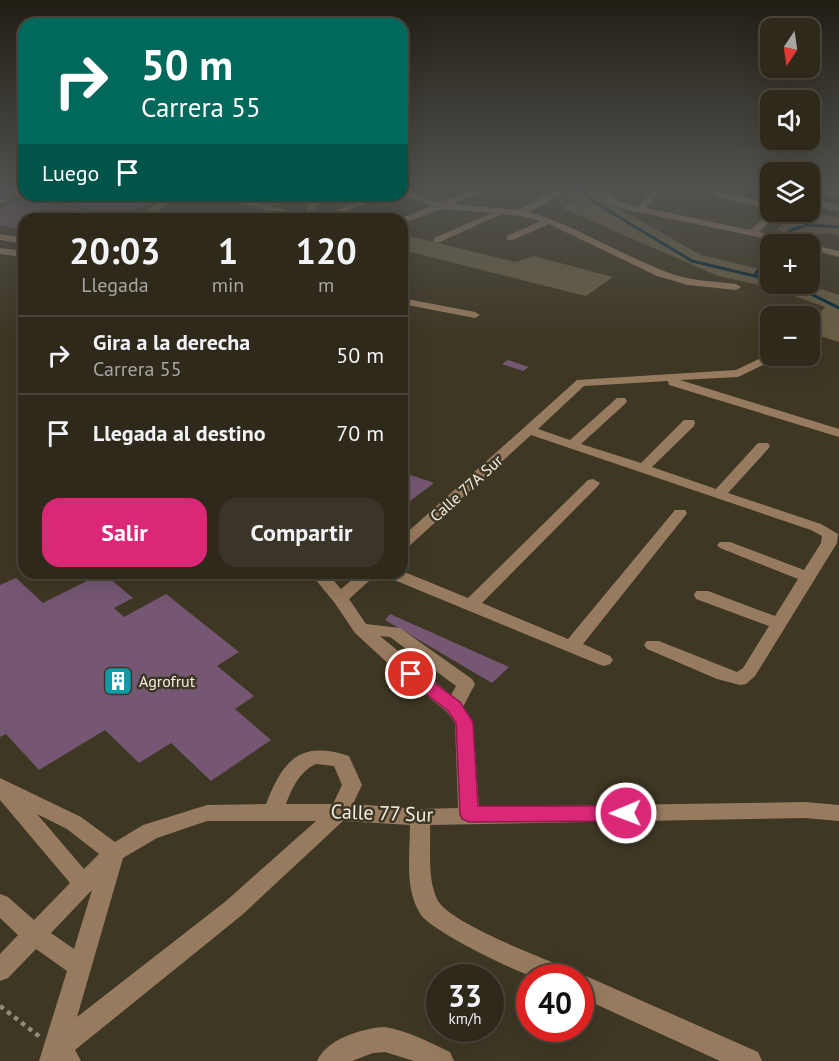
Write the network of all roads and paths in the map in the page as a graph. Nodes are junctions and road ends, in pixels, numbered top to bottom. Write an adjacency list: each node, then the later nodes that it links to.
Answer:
1 (441, 239): 3 (street)
2 (586, 239): 8 (street)
3 (437, 240)
4 (820, 249): 7 (street)
5 (0, 251): 6 (street)
6 (18, 253)
7 (839, 254)
8 (736, 287)
9 (408, 302): 10 (street)
10 (475, 315)
11 (760, 362): 12 (street, Calle 77A Sur)
12 (662, 378): 15 (street, Calle 77A Sur); 16 (street)
13 (621, 401): 17 (street)
14 (689, 423): 19 (street)
15 (531, 430): 17 (street); 23 (street, Calle 77A Sur)
16 (839, 433)
17 (572, 445): 19 (street)
18 (763, 446): 21 (street)
19 (643, 469): 21 (street)
20 (593, 483): 31 (street)
21 (718, 494): 25 (street)
22 (680, 513): 35 (street)
23 (408, 540)
24 (725, 545): 25 (street)
25 (807, 577): 32 (street)
26 (323, 579): 30 (street)
27 (363, 579): 30 (street)
28 (408, 579): 31 (street)
29 (702, 595): 32 (street)
30 (340, 598): 33 (street)
31 (471, 605): 35 (street)
32 (779, 624): 34 (street)
33 (361, 629): 37 (street); 37 (street)
34 (653, 645)
35 (572, 646): 36 (street)
36 (604, 660)
37 (454, 707): 42 (street)
38 (2, 788): 44 (street); 45 (street)
39 (273, 811): 40 (street, Calle 77 Sur); 40 (street); 44 (street, Calle 77 Sur)
40 (339, 812): 43 (street, Calle 77 Sur); 53 (street)
41 (839, 813): 42 (street, Calle 77 Sur)
42 (469, 814): 43 (street, Calle 77 Sur)
43 (420, 816): 48 (street)
44 (114, 853): 45 (street, Calle 77 Sur); 49 (street)
45 (84, 884): 47 (street, Calle 77 Sur)
46 (0, 904): 47 (street)
47 (34, 935): 49 (street); 50 (street, Calle 77 Sur)
48 (533, 964)
49 (80, 967): 53 (street)
50 (0, 970)
51 (594, 991): 56 (street)
52 (0, 1005): 53 (path)
53 (58, 1057)
54 (330, 1061): 55 (street)
55 (441, 1061)
56 (749, 1061)

